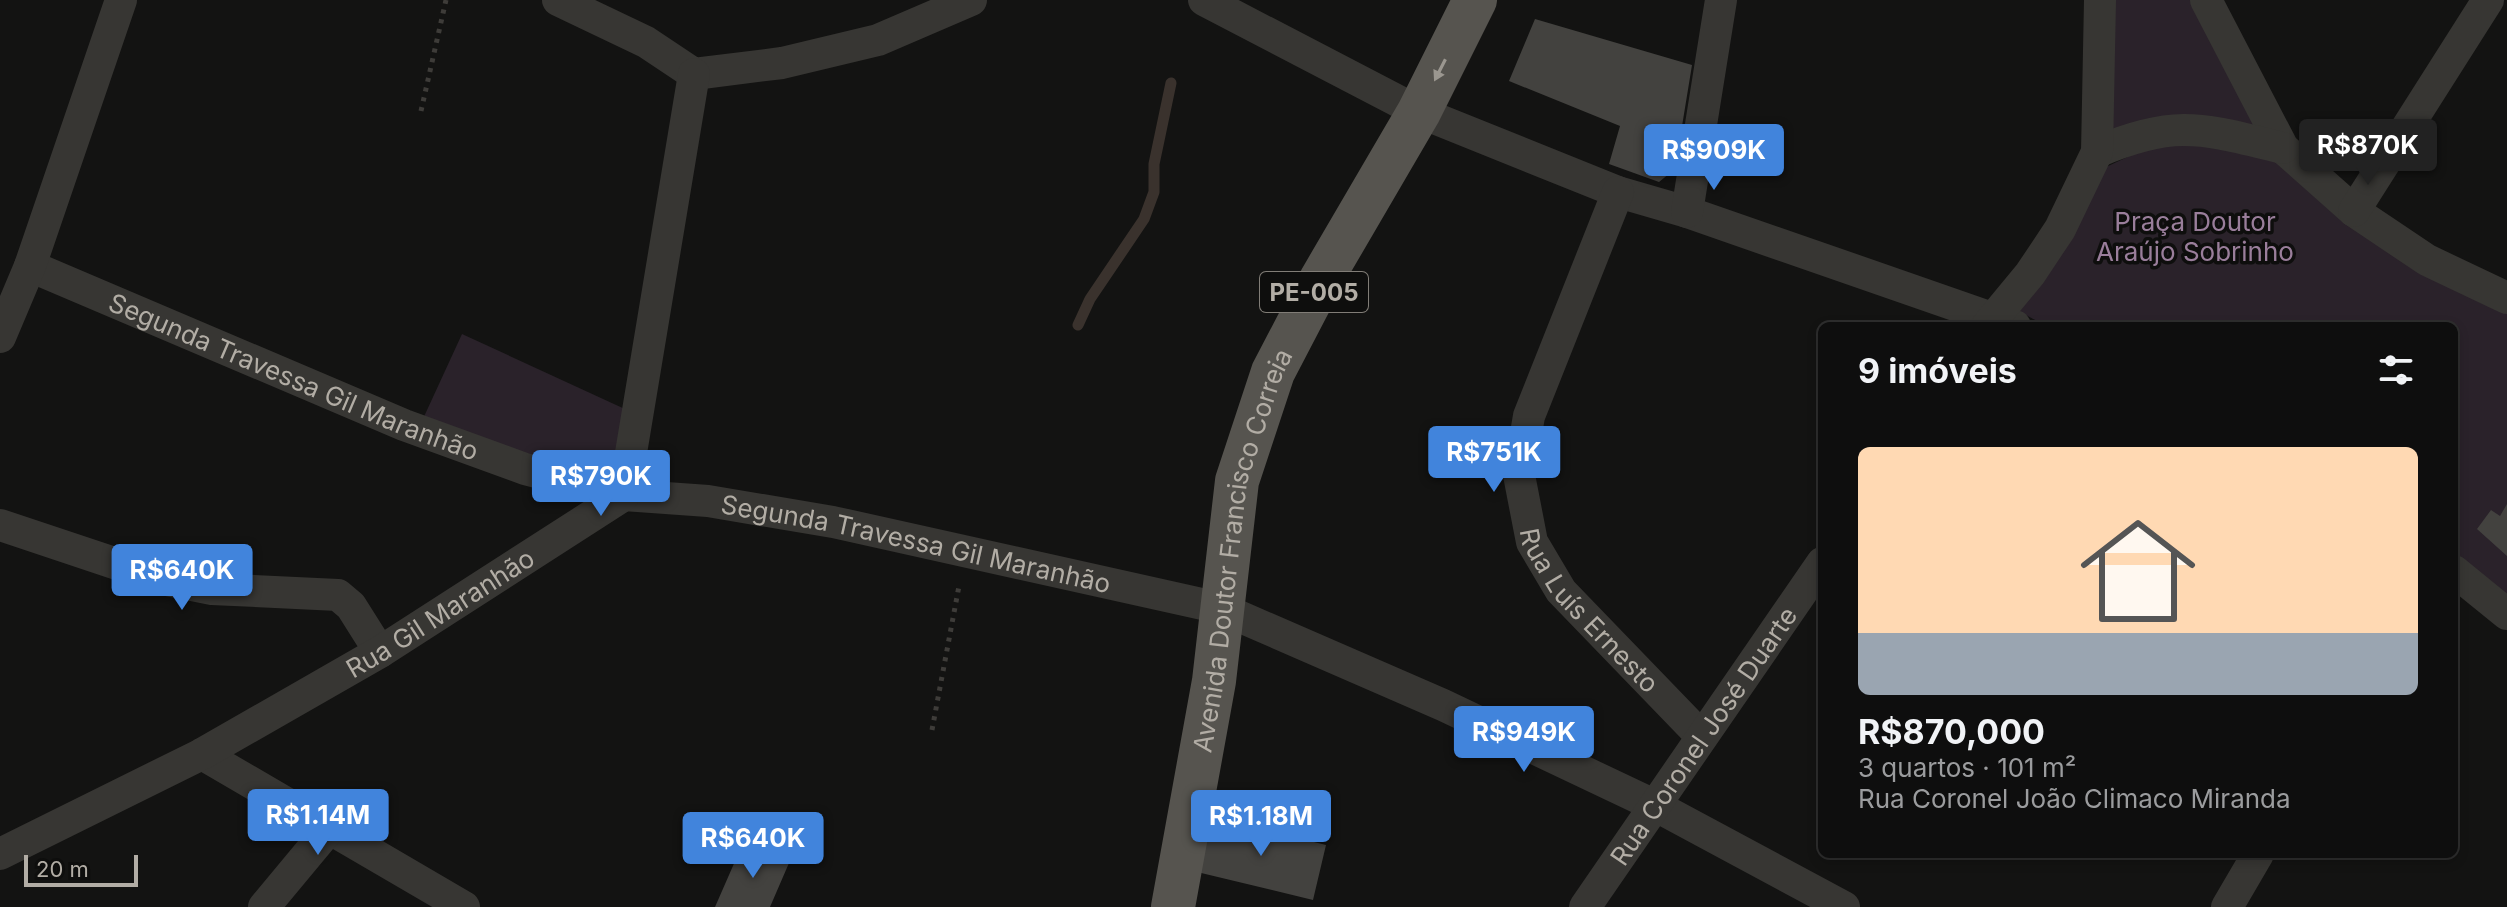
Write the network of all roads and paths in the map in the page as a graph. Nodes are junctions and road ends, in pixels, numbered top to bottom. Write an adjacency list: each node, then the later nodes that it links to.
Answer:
1 (121, 0): 19 (street)
2 (446, 0): 12 (path)
3 (558, 0): 11 (street)
4 (971, 0): 11 (street)
5 (1204, 0): 13 (street)
6 (1475, 0): 13 (main road, Avenida Doutor Francisco Correia / PE-005, one-way to 13)
7 (1721, 0): 18 (street)
8 (2100, 0): 15 (street)
9 (2206, 0): 14 (street)
10 (2488, 0): 17 (street)
11 (694, 74): 24 (street)
12 (421, 111)
13 (1419, 112): 16 (street); 29 (main road, Avenida Doutor Francisco Correia / PE-005)
14 (2283, 148): 15 (street); 17 (street)
15 (2097, 152): 22 (street)
16 (1618, 192): 18 (street); 33 (street, Rua Luís Ernesto)
17 (2354, 211): 20 (street)
18 (1687, 212): 21 (street)
19 (30, 266): 23 (street); 24 (street, Segunda Travessa Gil Maranhão)
20 (2507, 298)
21 (1995, 322)
22 (1999, 322)
23 (0, 337)
24 (624, 495): 26 (street, Segunda Travessa Gil Maranhão); 31 (street, Rua Gil Maranhão)
25 (0, 525): 31 (street)
26 (965, 553): 29 (street, Segunda Travessa Gil Maranhão); 32 (path)
27 (1818, 569): 33 (street, Rua Coronel José Duarte)
28 (2458, 574): 30 (street)
29 (1220, 608): 35 (street, Segunda Travessa Gil Maranhão); 41 (main road, Avenida Doutor Francisco Correia / PE-005)
30 (2507, 614)
31 (380, 652): 34 (street, Rua Gil Maranhão)
32 (932, 730)
33 (1701, 736): 35 (street, Rua Coronel José Duarte)
34 (202, 754): 36 (street); 37 (street, Rua Gil Maranhão)
35 (1656, 806): 42 (street, Rua Coronel José Duarte); 43 (street, Segunda Travessa Gil Maranhão)
36 (328, 830): 39 (street); 40 (street)
37 (0, 854)
38 (2256, 858): 44 (street)
39 (264, 907)
40 (464, 907)
41 (1173, 907)
42 (1585, 907)
43 (1844, 907)
44 (2227, 907)

